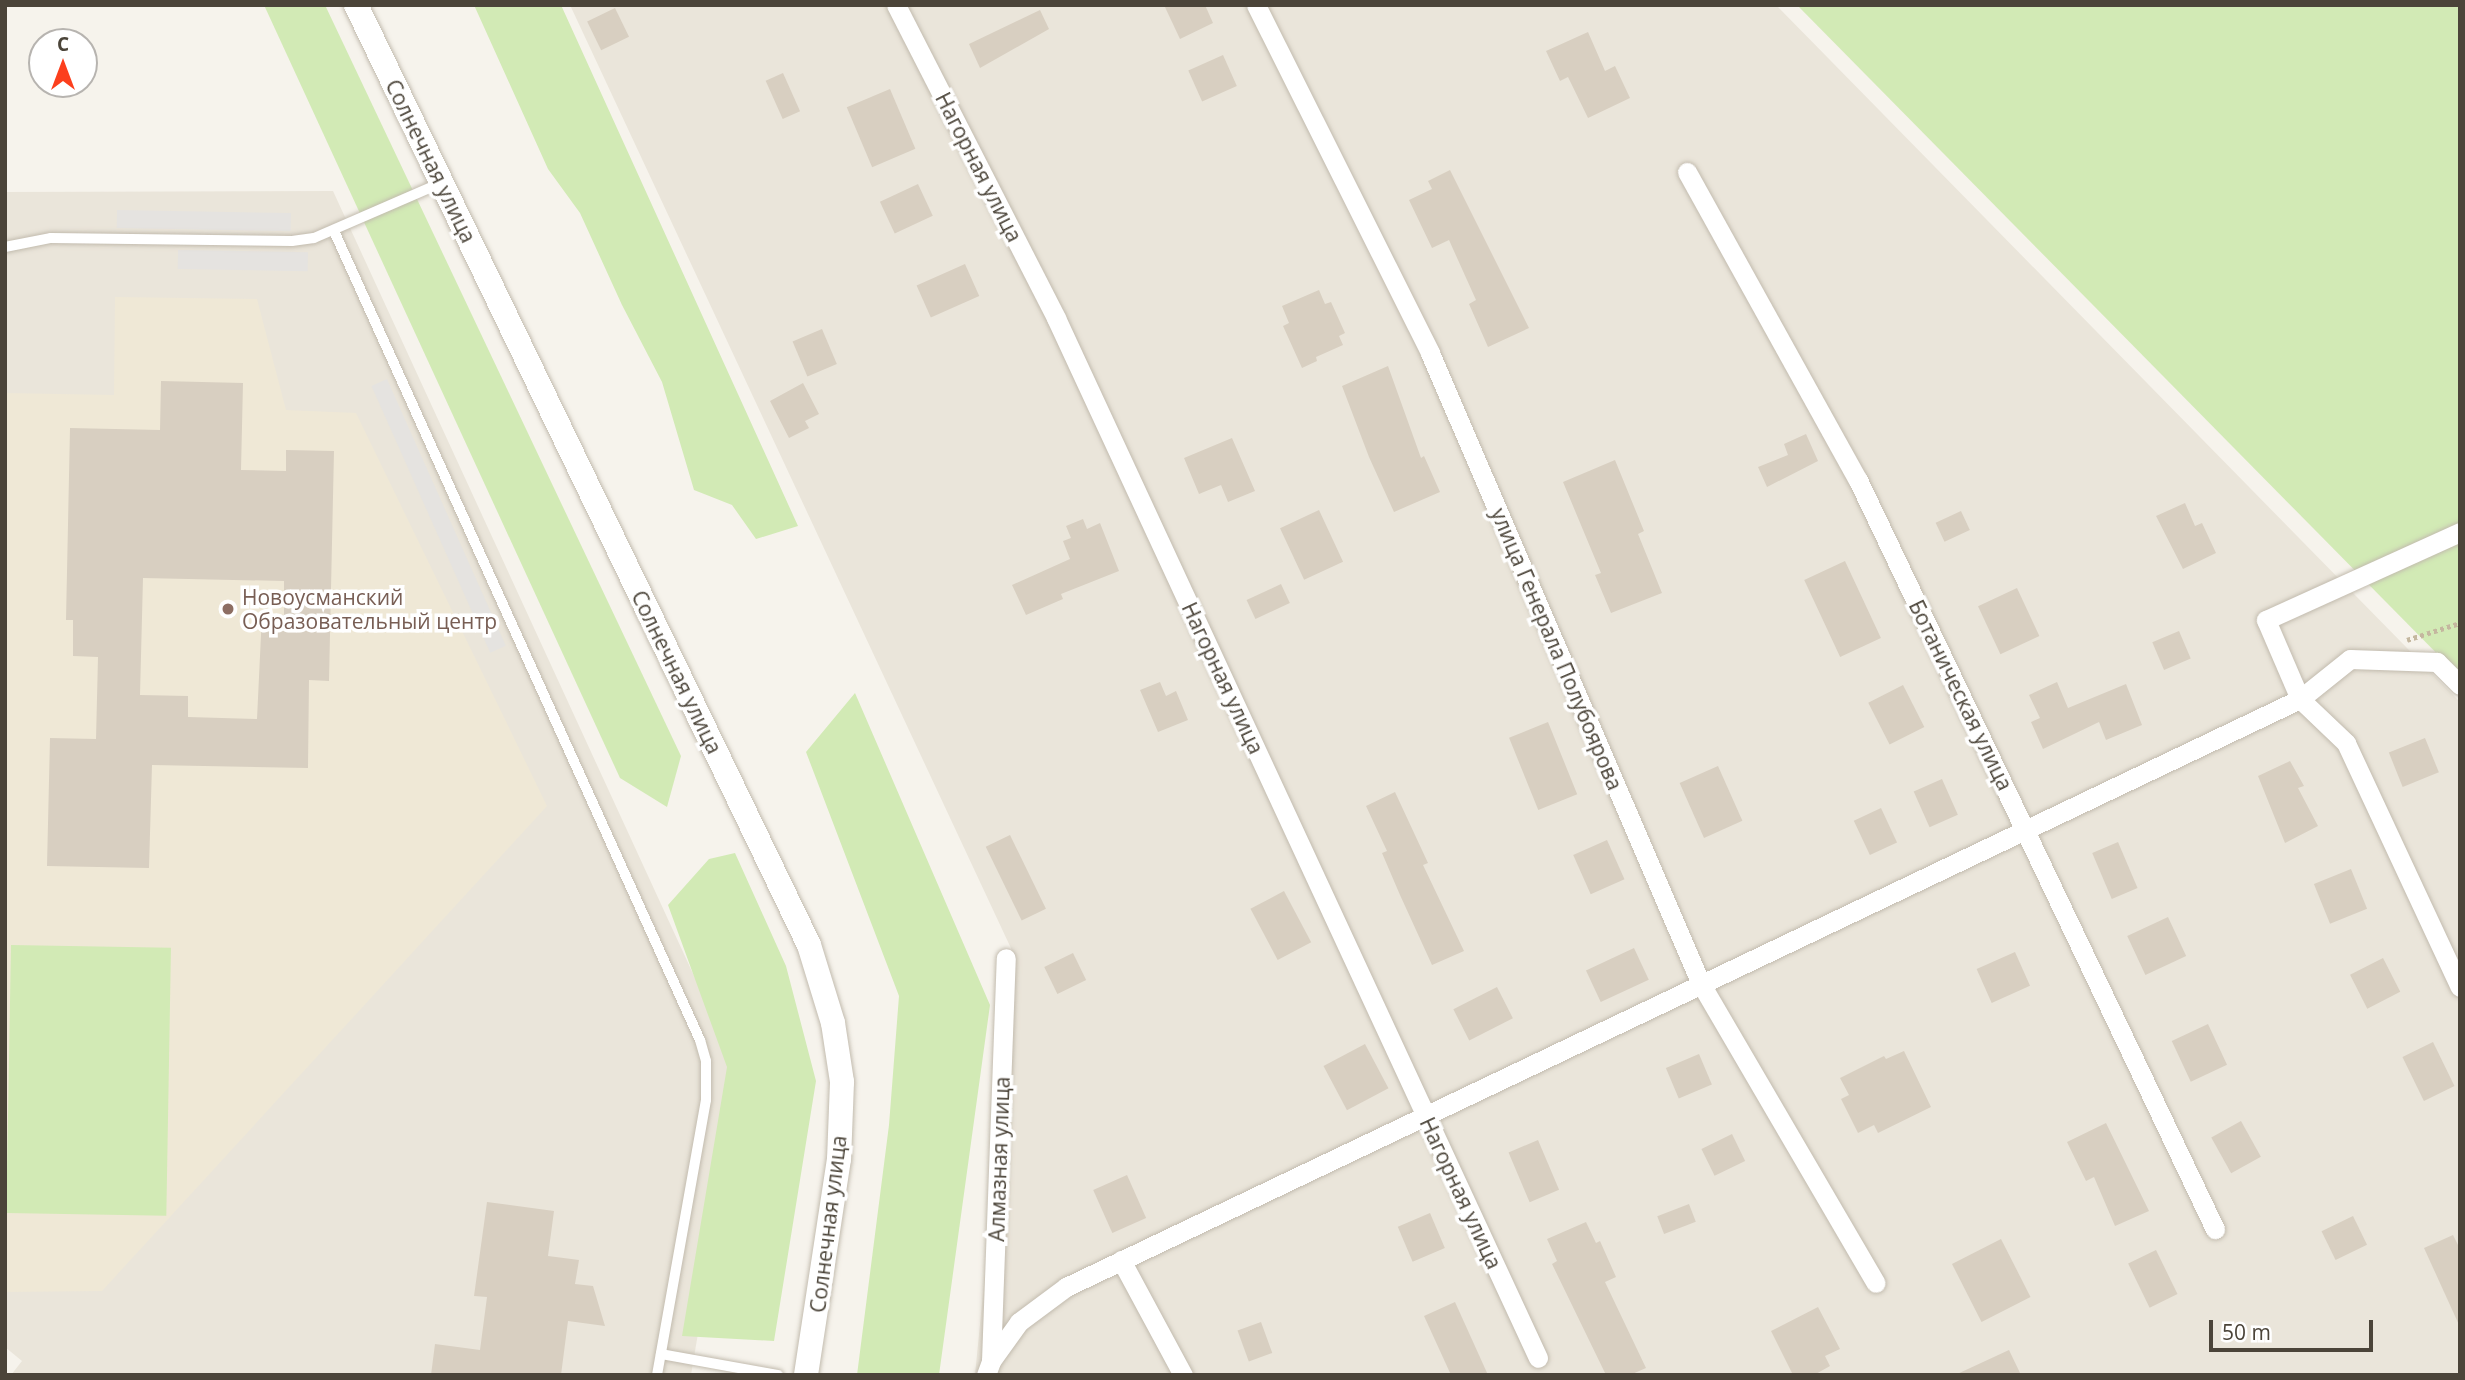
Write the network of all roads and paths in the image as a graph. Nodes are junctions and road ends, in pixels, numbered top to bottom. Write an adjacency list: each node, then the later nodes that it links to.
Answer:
1 (356, 5): 5 (street, Солнечная улица)
2 (895, 5): 15 (street, Нагорная улица)
3 (1256, 5): 13 (street, улица Генерала Полубоярова)
4 (1687, 172): 11 (street, Ботаническая улица)
5 (442, 183): 6 (lane); 24 (street, Солнечная улица)
6 (334, 231): 7 (lane); 19 (lane)
7 (5, 247)
8 (2460, 532): 10 (street)
9 (2460, 685): 10 (street)
10 (2300, 699): 11 (street); 14 (street)
11 (2026, 829): 13 (street); 16 (street, Ботаническая улица)
12 (1006, 958): 21 (street, Алмазная улица)
13 (1701, 984): 15 (street); 18 (street, улица Генерала Полубоярова)
14 (2460, 987)
15 (1425, 1115): 17 (street); 20 (street, Нагорная улица)
16 (2215, 1229)
17 (1121, 1260): 21 (street); 25 (street)
18 (1875, 1283)
19 (661, 1354): 22 (lane); 23 (lane)
20 (1538, 1358)
21 (989, 1368)
22 (657, 1375)
23 (778, 1375)
24 (806, 1375)
25 (1184, 1375)

